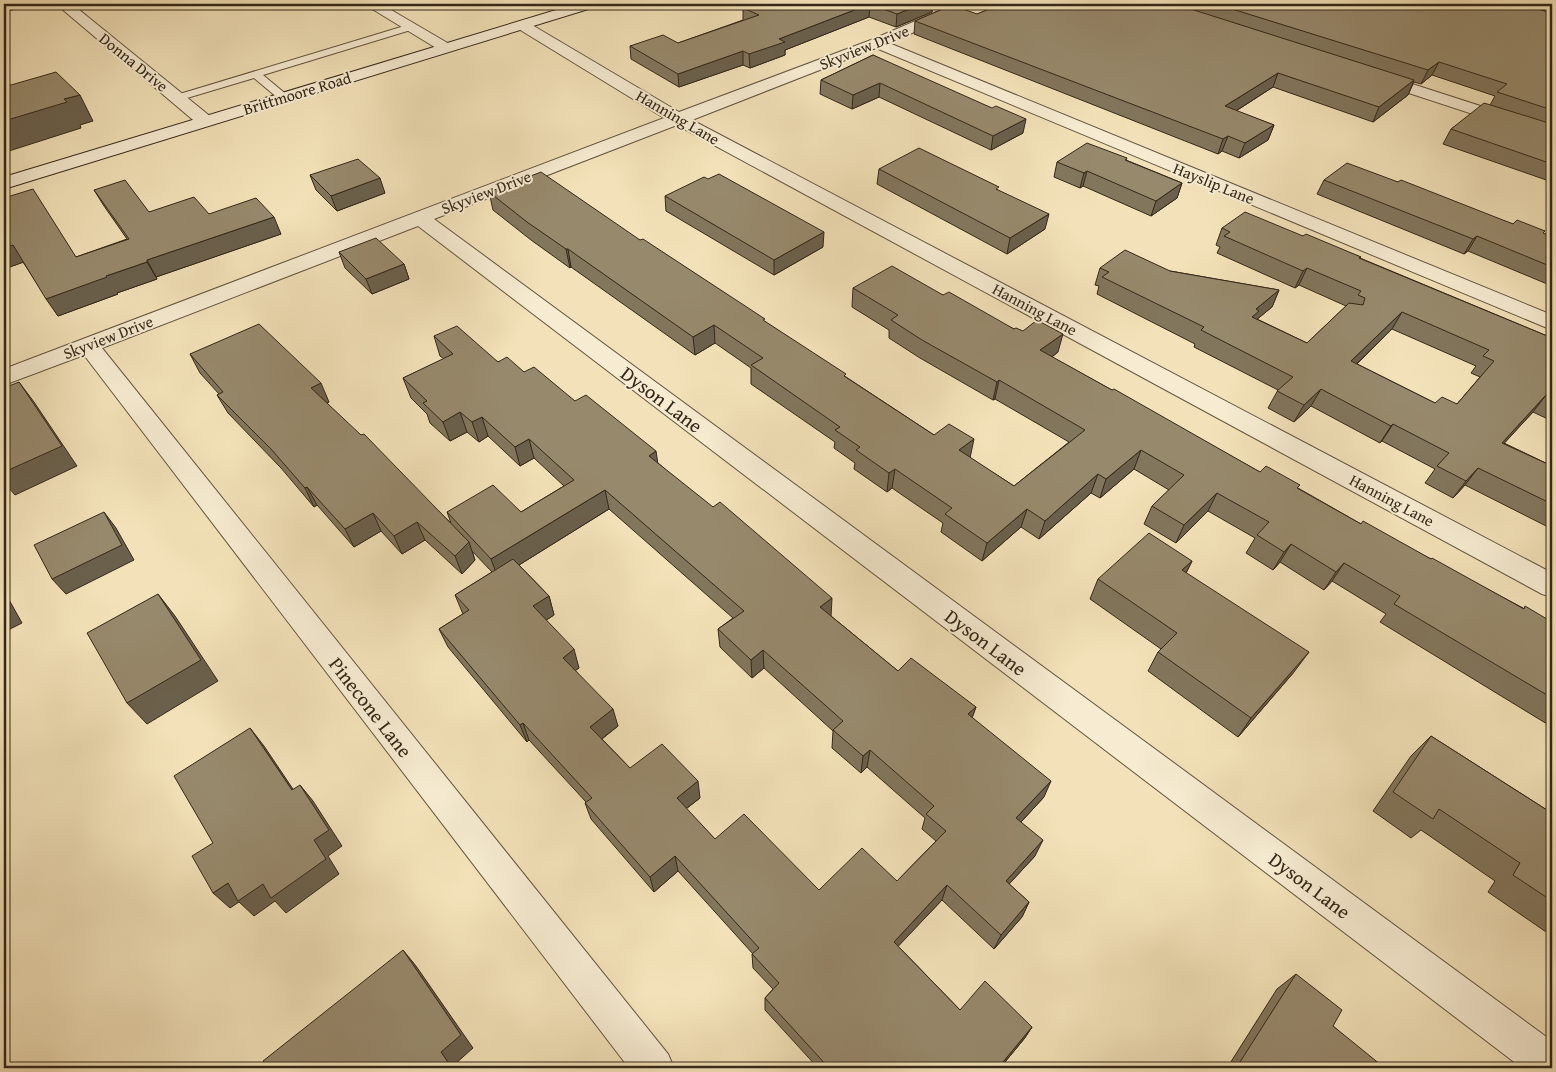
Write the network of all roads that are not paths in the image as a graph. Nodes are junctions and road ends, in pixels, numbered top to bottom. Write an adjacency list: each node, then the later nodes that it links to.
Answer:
1 (24, 4): 6 (lane)
2 (62, 4): 14 (street, Donna Drive)
3 (371, 4): 8 (street)
4 (590, 4): 7 (street, Brittmoore Road)
5 (967, 4): 9 (street, Skyview Drive)
6 (4, 9)
7 (522, 25): 10 (street, Brittmoore Road); 15 (street, Hanning Lane)
8 (411, 27): 10 (street); 12 (lane)
9 (876, 43): 15 (street, Skyview Drive); 20 (street, Hayslip Lane)
10 (446, 48): 13 (street, Brittmoore Road)
11 (1356, 71): 17 (street)
12 (255, 74): 13 (lane); 14 (lane)
13 (283, 97): 16 (street, Brittmoore Road)
14 (177, 98): 16 (street, Donna Drive)
15 (678, 119): 19 (street, Skyview Drive); 23 (street, Hanning Lane)
16 (205, 121): 18 (street, Brittmoore Road)
17 (1552, 135)
18 (4, 182)
19 (420, 218): 21 (street, Skyview Drive); 24 (street, Dyson Lane)
20 (1552, 322)
21 (88, 345): 22 (street, Skyview Drive); 25 (street, Pinecone Lane)
22 (4, 377)
23 (1552, 586)
24 (1552, 1066)
25 (654, 1068)

